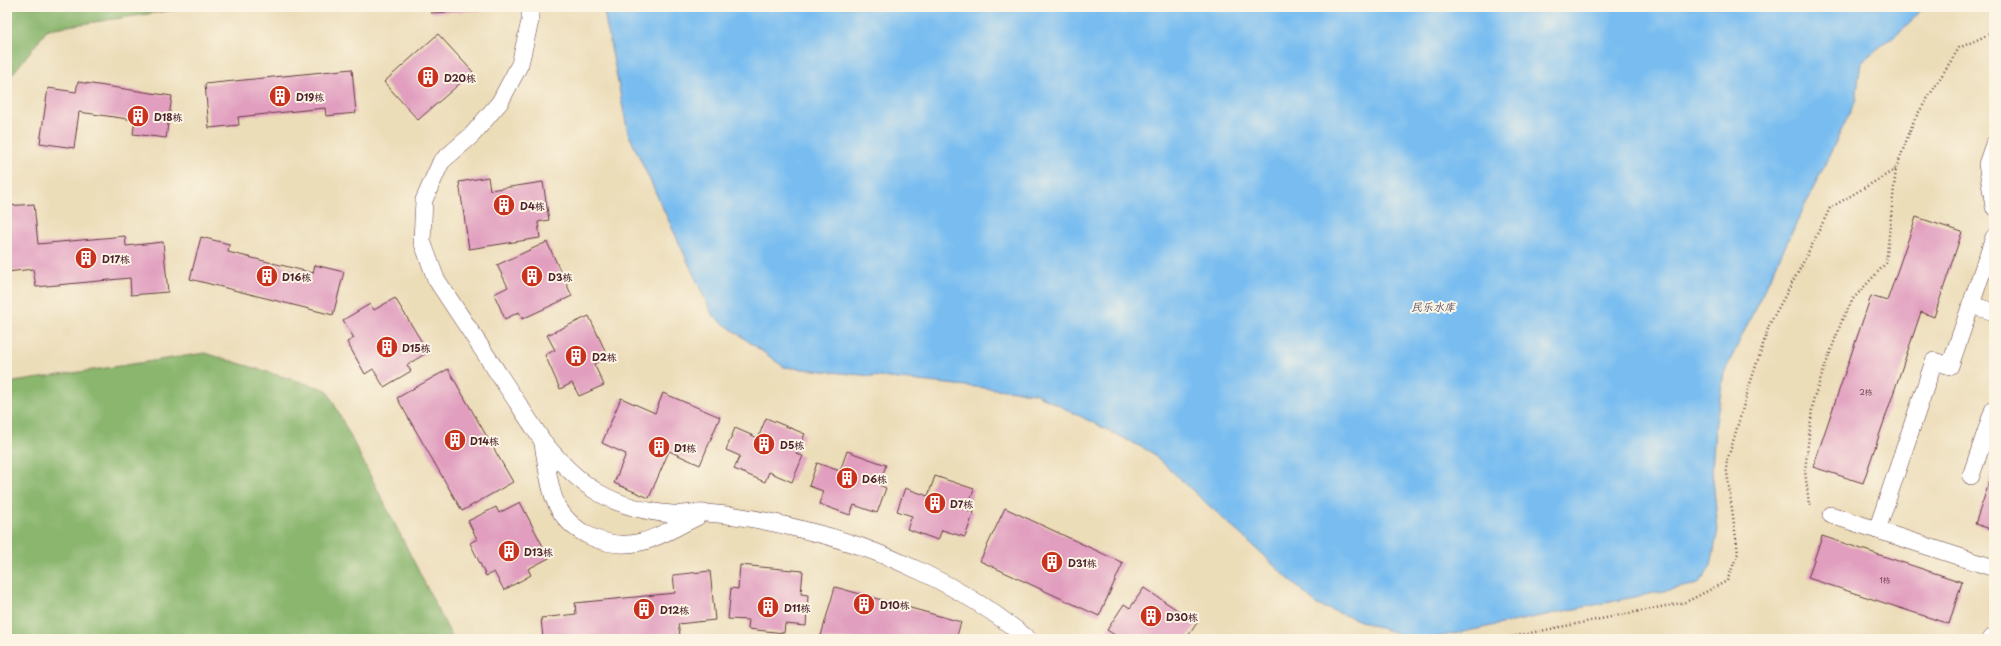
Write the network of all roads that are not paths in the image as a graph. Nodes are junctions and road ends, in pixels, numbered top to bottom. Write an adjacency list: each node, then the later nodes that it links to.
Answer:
1 (530, 7): 8 (lane)
2 (1994, 144): 3 (lane)
3 (1993, 197)
4 (1994, 237): 5 (lane)
5 (1971, 305): 6 (lane); 12 (lane)
6 (1994, 312)
7 (1994, 408): 9 (lane)
8 (542, 440): 10 (lane); 10 (lane)
9 (1971, 476)
10 (704, 513): 15 (lane)
11 (1831, 515): 12 (lane)
12 (1877, 530): 13 (lane)
13 (1994, 568)
14 (1994, 636): 16 (lane)
15 (1028, 639)
16 (1990, 639)

